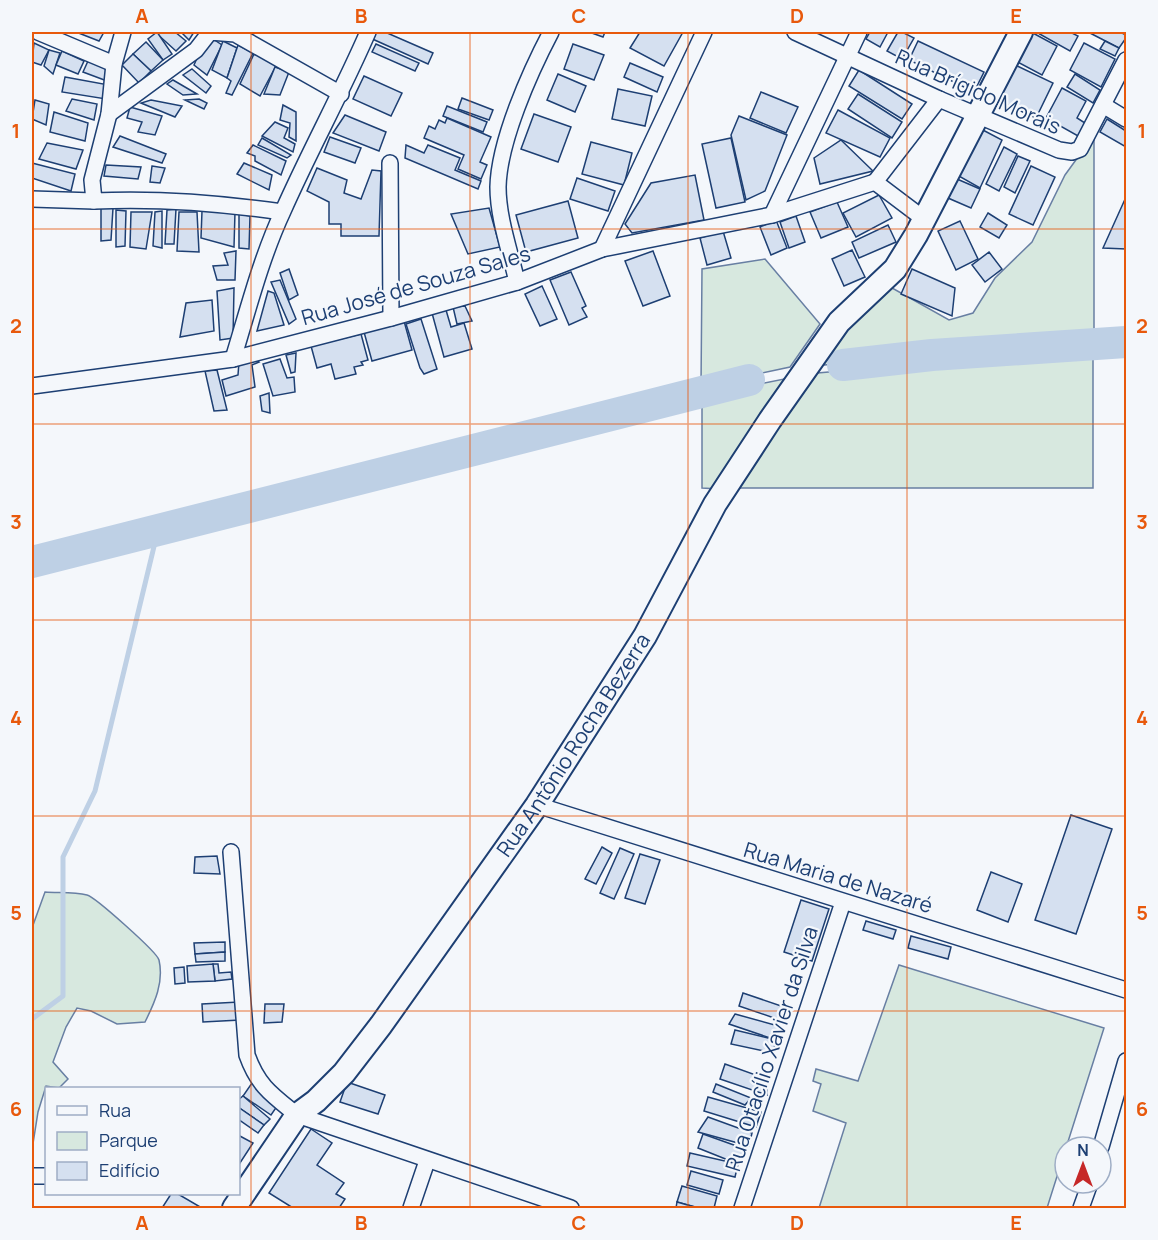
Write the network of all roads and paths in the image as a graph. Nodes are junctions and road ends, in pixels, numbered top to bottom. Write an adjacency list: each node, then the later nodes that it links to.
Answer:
1 (38, 32): 11 (street)
2 (123, 32): 11 (street)
3 (368, 32): 12 (street)
4 (551, 32): 26 (street)
5 (704, 32): 25 (street)
6 (795, 32): 9 (street, Rua Brígido Morais)
7 (860, 32): 9 (street)
8 (1021, 32): 16 (street, Rua Antônio Rocha Bezerra)
9 (848, 57): 13 (street, Rua Brígido Morais); 23 (street)
10 (1126, 60): 14 (street)
11 (114, 64): 15 (street)
12 (340, 94): 15 (street); 22 (street)
13 (939, 99): 16 (street, Rua Brígido Morais); 19 (street)
14 (1103, 105): 16 (street, Rua Brígido Morais); 17 (street)
15 (109, 114): 21 (street)
16 (978, 114): 24 (street, Rua Antônio Rocha Bezerra)
17 (1126, 119)
18 (390, 163): 27 (street)
19 (875, 182): 23 (street, Rua José de Souza Sales); 24 (street)
20 (32, 199): 21 (street)
21 (94, 201): 22 (street)
22 (282, 212): 28 (street)
23 (772, 215): 25 (street, Rua José de Souza Sales)
24 (924, 219): 30 (street, Rua Antônio Rocha Bezerra)
25 (602, 249): 26 (street, Rua José de Souza Sales)
26 (517, 282): 27 (street, Rua José de Souza Sales)
27 (391, 318): 28 (street, Rua José de Souza Sales)
28 (233, 359): 29 (street, Rua José de Souza Sales)
29 (32, 386)
30 (537, 805): 32 (street, Rua Maria de Nazaré); 35 (street, Rua Antônio Rocha Bezerra)
31 (231, 852): 35 (street)
32 (843, 902): 33 (street, Rua Maria de Nazaré); 41 (street, Rua Otacílio Xavier da Silva)
33 (1126, 990)
34 (1126, 1061): 36 (street)
35 (297, 1115): 37 (street); 38 (street, Rua Antônio Rocha Bezerra)
36 (1104, 1135)
37 (427, 1161): 39 (street); 40 (street)
38 (234, 1209)
39 (411, 1209)
40 (570, 1209)
41 (742, 1209)

